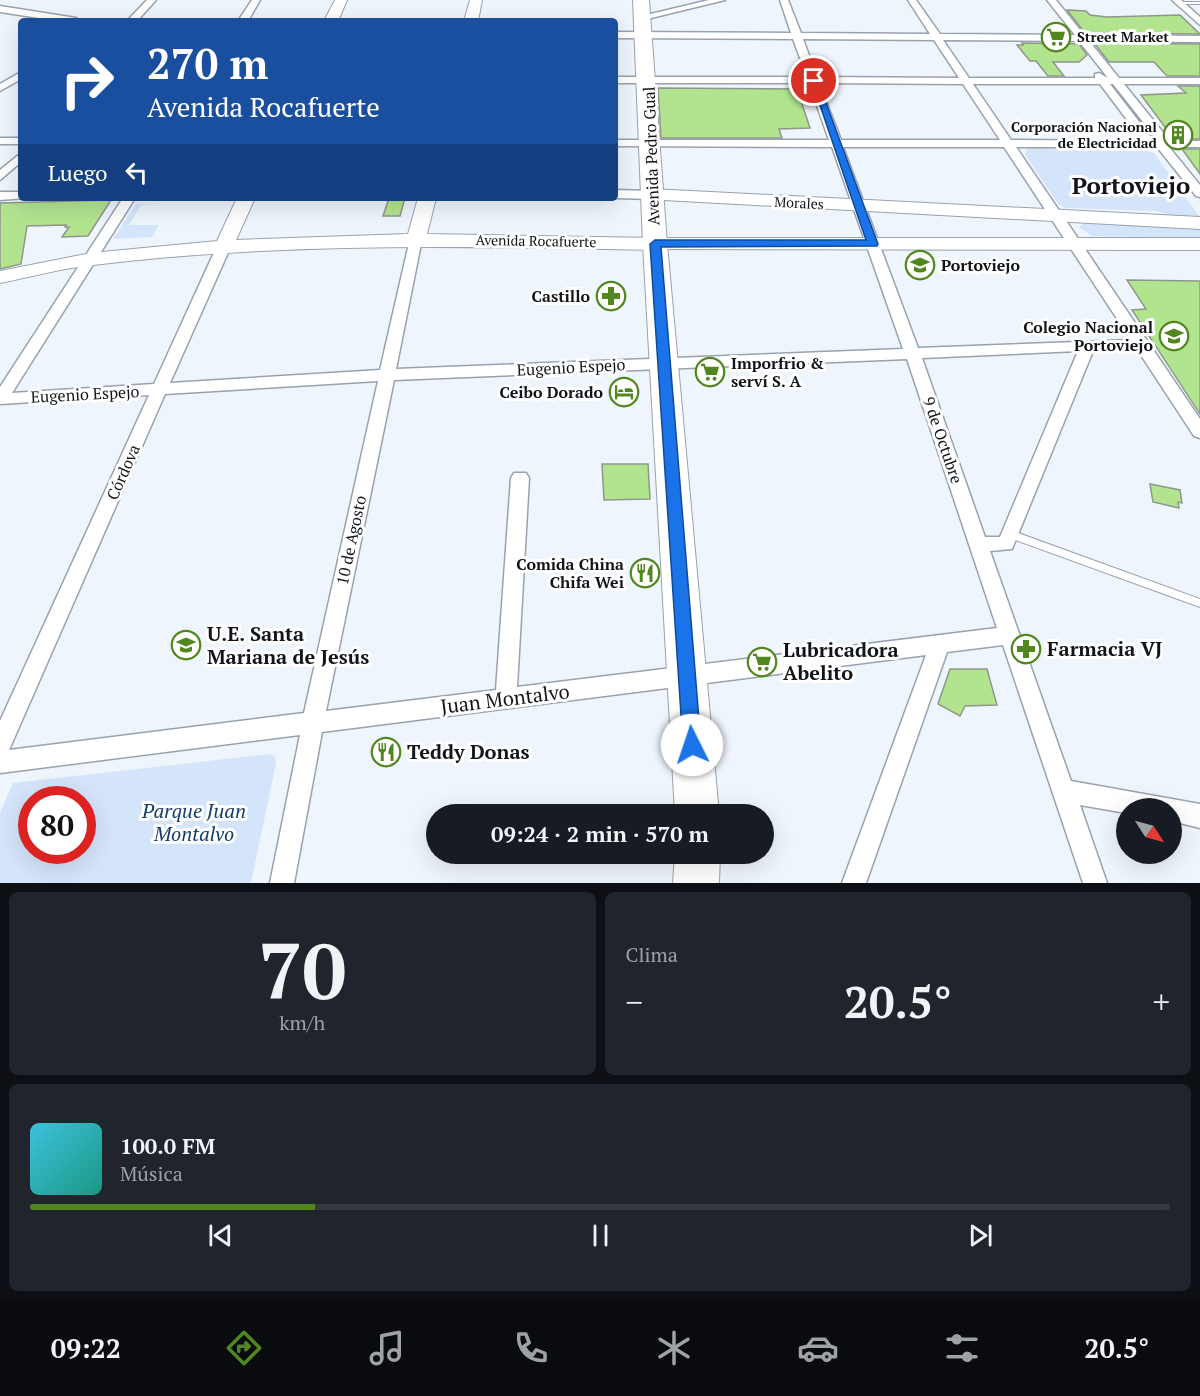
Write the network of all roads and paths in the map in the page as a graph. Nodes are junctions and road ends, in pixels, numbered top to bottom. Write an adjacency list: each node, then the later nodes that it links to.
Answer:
1 (152, 0): 15 (street)
2 (256, 0): 16 (street)
3 (341, 0): 17 (street)
4 (476, 0): 18 (street)
5 (721, 0): 13 (street)
6 (784, 0): 21 (street, 9 de Octubre)
7 (912, 0): 22 (street)
8 (1039, 0): 23 (street)
9 (1051, 0): 24 (street)
10 (1178, 1): 11 (lane); 19 (street)
11 (1200, 3)
12 (0, 9): 14 (street)
13 (643, 17): 20 (street); 21 (street); 29 (highway, Avenida Pedro Gual)
14 (57, 18)
15 (135, 18)
16 (245, 18)
17 (332, 18)
18 (472, 18)
19 (1200, 22)
20 (618, 33)
21 (798, 36): 22 (street); 30 (street, 9 de Octubre)
22 (938, 38): 23 (street); 31 (street)
23 (1069, 38): 24 (street); 32 (street)
24 (1082, 38): 25 (street); 33 (street)
25 (1200, 39)
26 (0, 79): 27 (street)
27 (17, 79): 35 (street)
28 (618, 80): 29 (street)
29 (648, 80): 30 (street); 39 (highway, Avenida Pedro Gual)
30 (814, 81): 31 (street); 41 (street, 9 de Octubre)
31 (966, 81): 32 (street); 40 (street)
32 (1103, 81): 33 (street); 42 (street)
33 (1118, 81): 34 (street); 42 (street)
34 (1200, 81)
35 (0, 88)
36 (0, 141): 37 (street)
37 (18, 141)
38 (618, 143): 39 (street)
39 (651, 143): 41 (street); 48 (highway, Avenida Pedro Gual)
40 (1008, 143): 41 (street); 42 (street); 55 (street)
41 (837, 144): 54 (street, 9 de Octubre)
42 (1159, 144): 43 (street); 46 (street)
43 (1200, 144)
44 (18, 159): 45 (street)
45 (0, 176)
46 (1200, 193)
47 (618, 194): 48 (street, Morales)
48 (652, 195): 54 (main road, Morales); 59 (highway, Avenida Pedro Gual)
49 (0, 196): 50 (street)
50 (18, 196)
51 (127, 201): 63 (street)
52 (245, 201): 62 (street, Córdova)
53 (425, 201): 57 (street, 10 de Agosto)
54 (860, 206): 55 (main road, Morales); 60 (street, 9 de Octubre)
55 (1056, 215): 56 (main road, Morales); 58 (street)
56 (1200, 223)
57 (416, 239): 59 (street, Avenida Rocafuerte); 62 (street, Avenida Rocafuerte); 69 (street, 10 de Agosto)
58 (1074, 243): 60 (main road, Avenida Rocafuerte); 61 (main road, Avenida Rocafuerte); 65 (street)
59 (655, 244): 60 (main road, Avenida Rocafuerte); 68 (highway, Avenida Pedro Gual)
60 (873, 244): 67 (street, 9 de Octubre)
61 (1200, 244)
62 (224, 246): 63 (street, Avenida Rocafuerte); 70 (street, Córdova)
63 (91, 259): 64 (street, Avenida Rocafuerte); 71 (street)
64 (0, 277)
65 (1142, 344): 66 (street, Eugenio Espejo); 72 (street)
66 (1088, 346): 67 (street, Eugenio Espejo); 74 (street)
67 (912, 352): 68 (street, Eugenio Espejo); 75 (street, 9 de Octubre)
68 (664, 363): 69 (street, Eugenio Espejo); 79 (highway, Avenida Pedro Gual)
69 (386, 375): 70 (street, Eugenio Espejo); 81 (street, 10 de Agosto)
70 (160, 390): 71 (street, Eugenio Espejo); 82 (street, Córdova)
71 (0, 399)
72 (1200, 432)
73 (520, 478): 80 (street)
74 (1010, 534): 75 (street); 76 (lane)
75 (980, 544): 77 (street, 9 de Octubre)
76 (1200, 603)
77 (1010, 635): 78 (street, Juan Montalvo); 84 (street, 9 de Octubre)
78 (940, 644): 79 (street, Juan Montalvo); 92 (street)
79 (687, 676): 80 (street, Juan Montalvo); 86 (highway, Avenida Pedro Gual)
80 (506, 699): 81 (street, Juan Montalvo)
81 (313, 723): 83 (street, Juan Montalvo); 90 (street, 10 de Agosto)
82 (0, 746)
83 (0, 762)
84 (1064, 791): 85 (street); 93 (street, 9 de Octubre)
85 (1116, 800)
86 (696, 804)
87 (1182, 812): 88 (street)
88 (1200, 816)
89 (697, 864): 91 (highway)
90 (282, 883)
91 (696, 883)
92 (854, 883)
93 (1095, 883)

